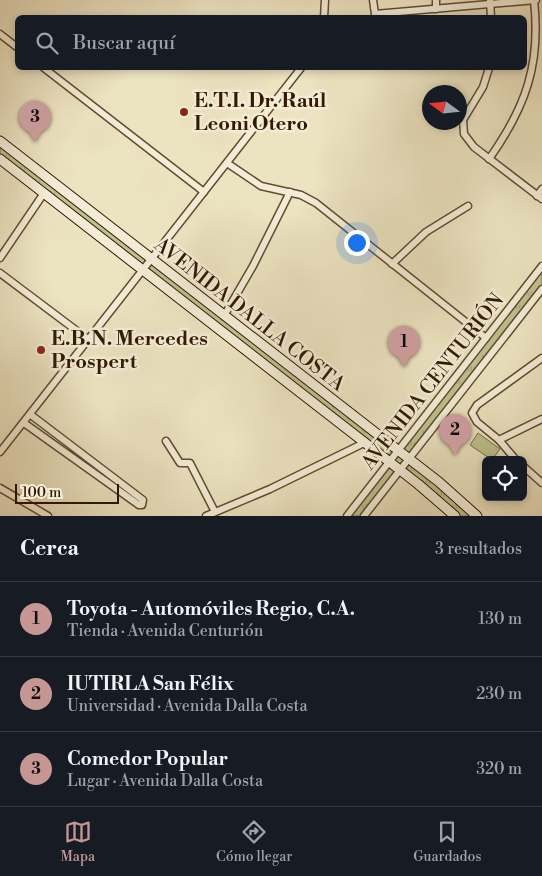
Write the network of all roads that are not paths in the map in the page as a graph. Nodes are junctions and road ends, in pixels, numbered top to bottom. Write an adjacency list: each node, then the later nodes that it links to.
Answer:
1 (326, 0): 7 (street)
2 (373, 0): 6 (street)
3 (436, 0): 6 (street)
4 (535, 0): 5 (street); 16 (street)
5 (490, 2): 6 (street); 8 (street)
6 (436, 9)
7 (324, 15)
8 (491, 15)
9 (0, 34): 10 (street)
10 (15, 46)
11 (47, 70): 19 (street)
12 (299, 70): 17 (street)
13 (488, 70): 16 (street)
14 (0, 141): 25 (street, AVENIDA DALLA COSTA)
15 (0, 159): 21 (street, AVENIDA DALLA COSTA)
16 (489, 159): 22 (street)
17 (227, 163): 19 (street); 20 (street)
18 (542, 190): 22 (street)
19 (204, 192): 25 (street)
20 (290, 192): 26 (street); 31 (street)
21 (44, 193): 24 (street); 28 (street, AVENIDA DALLA COSTA)
22 (540, 197)
23 (468, 206): 26 (street)
24 (0, 258)
25 (152, 260): 28 (street); 31 (street, AVENIDA DALLA COSTA)
26 (392, 264): 32 (street)
27 (542, 266): 32 (street, AVENIDA CENTURIÓN)
28 (143, 270): 33 (street); 40 (street, AVENIDA DALLA COSTA)
29 (0, 273): 33 (street)
30 (542, 289): 44 (street, AVENIDA CENTURIÓN)
31 (224, 316): 42 (street, AVENIDA DALLA COSTA)
32 (486, 338): 42 (street, AVENIDA CENTURIÓN)
33 (89, 340): 35 (street)
34 (542, 358): 38 (street)
35 (31, 415): 37 (street); 37 (street)
36 (542, 419): 38 (street)
37 (24, 423): 41 (street)
38 (499, 440): 43 (street)
39 (166, 441): 50 (street)
40 (364, 443): 45 (street, AVENIDA DALLA COSTA); 50 (street)
41 (1, 449)
42 (398, 451): 44 (street, AVENIDA DALLA COSTA); 45 (street, AVENIDA CENTURIÓN)
43 (513, 456)
44 (408, 459): 47 (street, AVENIDA CENTURIÓN); 56 (street, AVENIDA DALLA COSTA)
45 (389, 462): 47 (street, AVENIDA DALLA COSTA); 53 (street, AVENIDA CENTURIÓN)
46 (527, 469): 48 (street)
47 (400, 470): 54 (street, AVENIDA CENTURIÓN); 55 (street, AVENIDA DALLA COSTA)
48 (542, 482)
49 (0, 488): 51 (street)
50 (215, 512): 52 (street)
51 (48, 516)
52 (206, 516)
53 (347, 516)
54 (364, 516)
55 (456, 516)
56 (477, 516)

